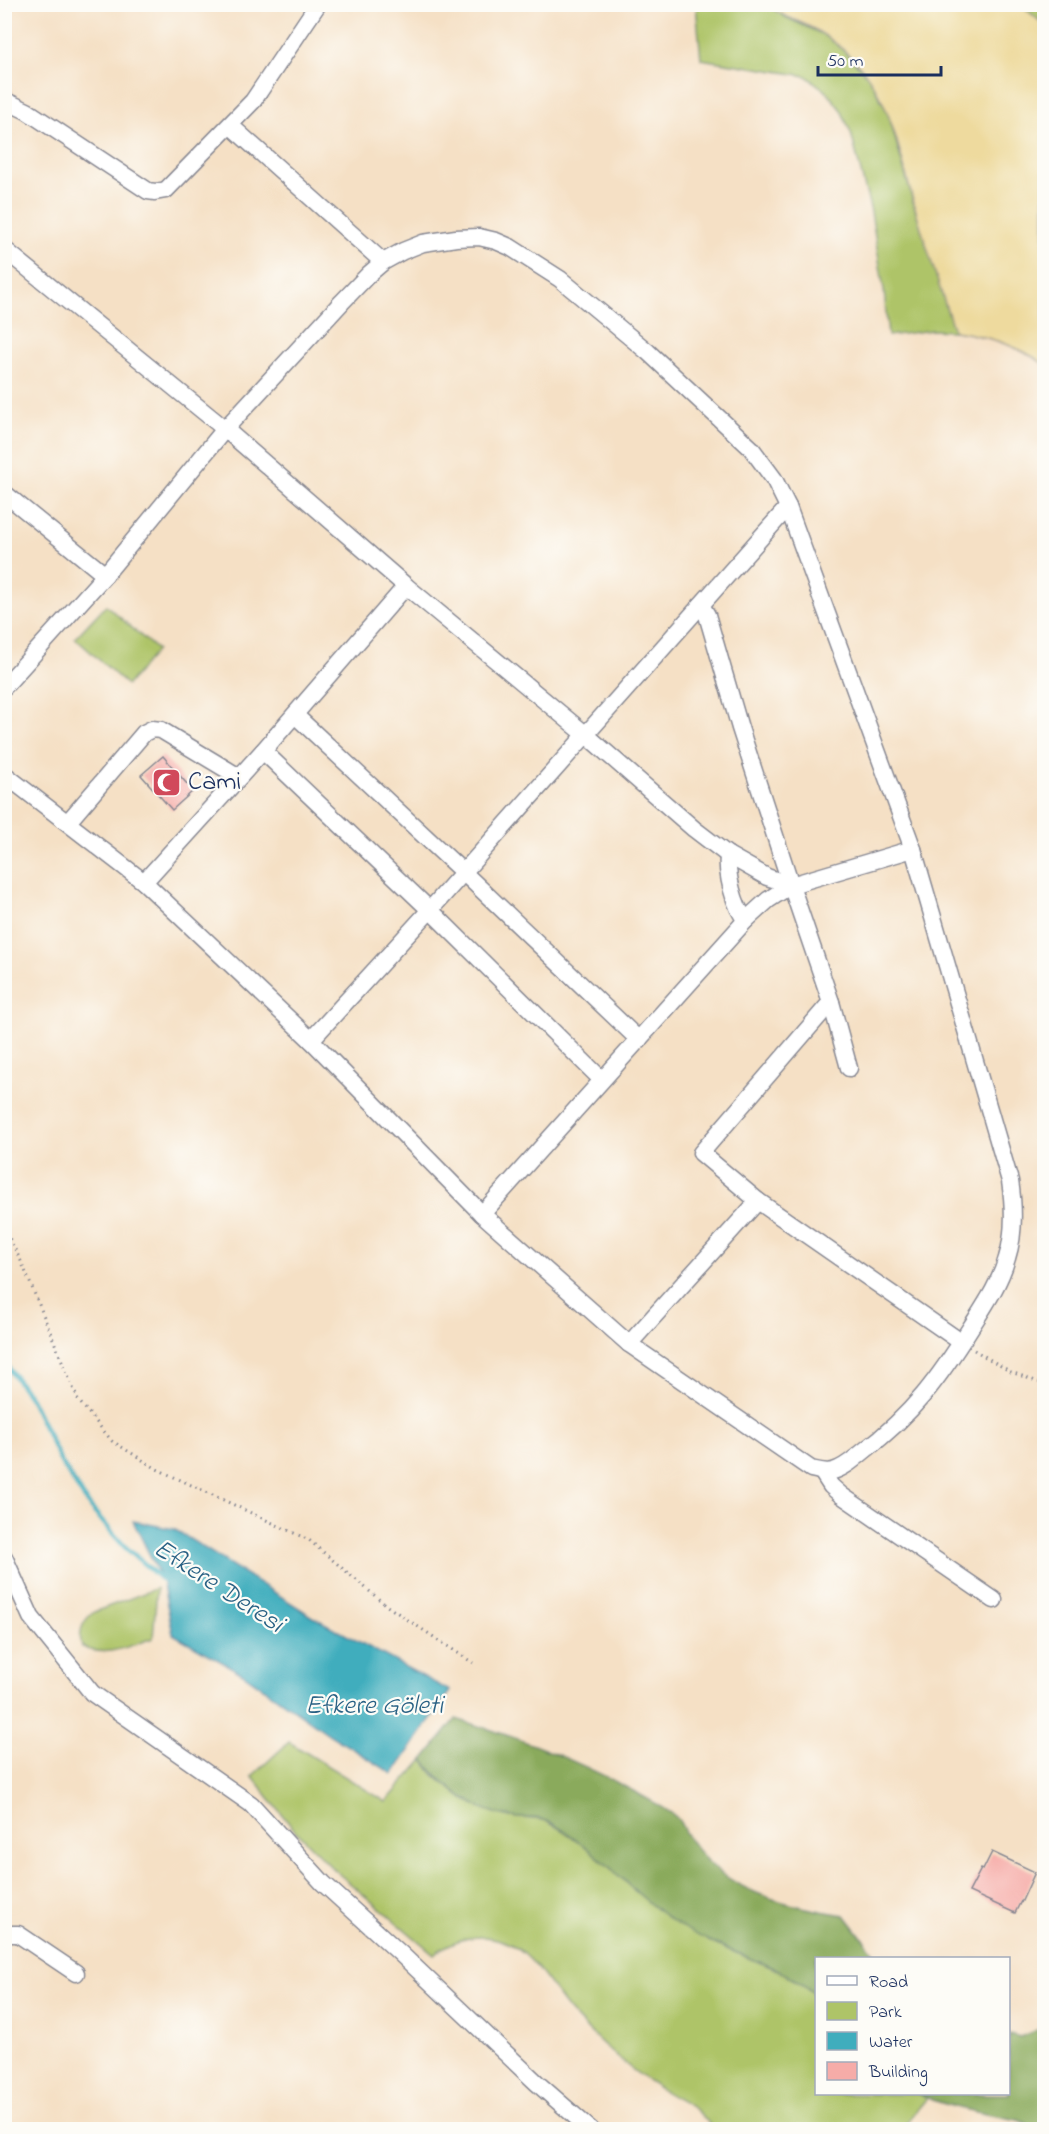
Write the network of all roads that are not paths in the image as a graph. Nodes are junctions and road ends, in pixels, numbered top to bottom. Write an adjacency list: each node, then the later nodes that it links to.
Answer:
1 (318, 4): 3 (street)
2 (4, 100): 3 (street)
3 (231, 126): 5 (street)
4 (4, 249): 6 (street)
5 (383, 262): 6 (street); 8 (street)
6 (225, 429): 9 (street); 10 (street)
7 (4, 493): 9 (street)
8 (788, 507): 11 (street); 19 (street)
9 (105, 575): 12 (street)
10 (406, 586): 13 (street); 14 (street)
11 (701, 605): 14 (street); 23 (street)
12 (4, 687)
13 (295, 715): 15 (street); 21 (street)
14 (585, 734): 20 (street); 21 (street)
15 (263, 751): 17 (street); 24 (street)
16 (4, 774): 18 (street)
17 (239, 777): 18 (street); 22 (street)
18 (68, 822): 22 (street)
19 (913, 849): 23 (street); 33 (street)
20 (728, 855): 23 (street); 25 (street)
21 (463, 872): 24 (street); 28 (street)
22 (144, 882): 27 (street)
23 (791, 885): 25 (street); 26 (street)
24 (430, 910): 27 (street); 30 (street)
25 (746, 920): 28 (street)
26 (831, 1002): 29 (street); 31 (street)
27 (311, 1040): 32 (street)
28 (639, 1040): 30 (street)
29 (849, 1068)
30 (601, 1079): 32 (street)
31 (758, 1200): 33 (street); 34 (street)
32 (482, 1214): 34 (street)
33 (961, 1342): 35 (street)
34 (629, 1344): 35 (street)
35 (822, 1472): 37 (street)
36 (4, 1557): 40 (street)
37 (994, 1600)
38 (4, 1934): 39 (street)
39 (76, 1973)
40 (591, 2130)

